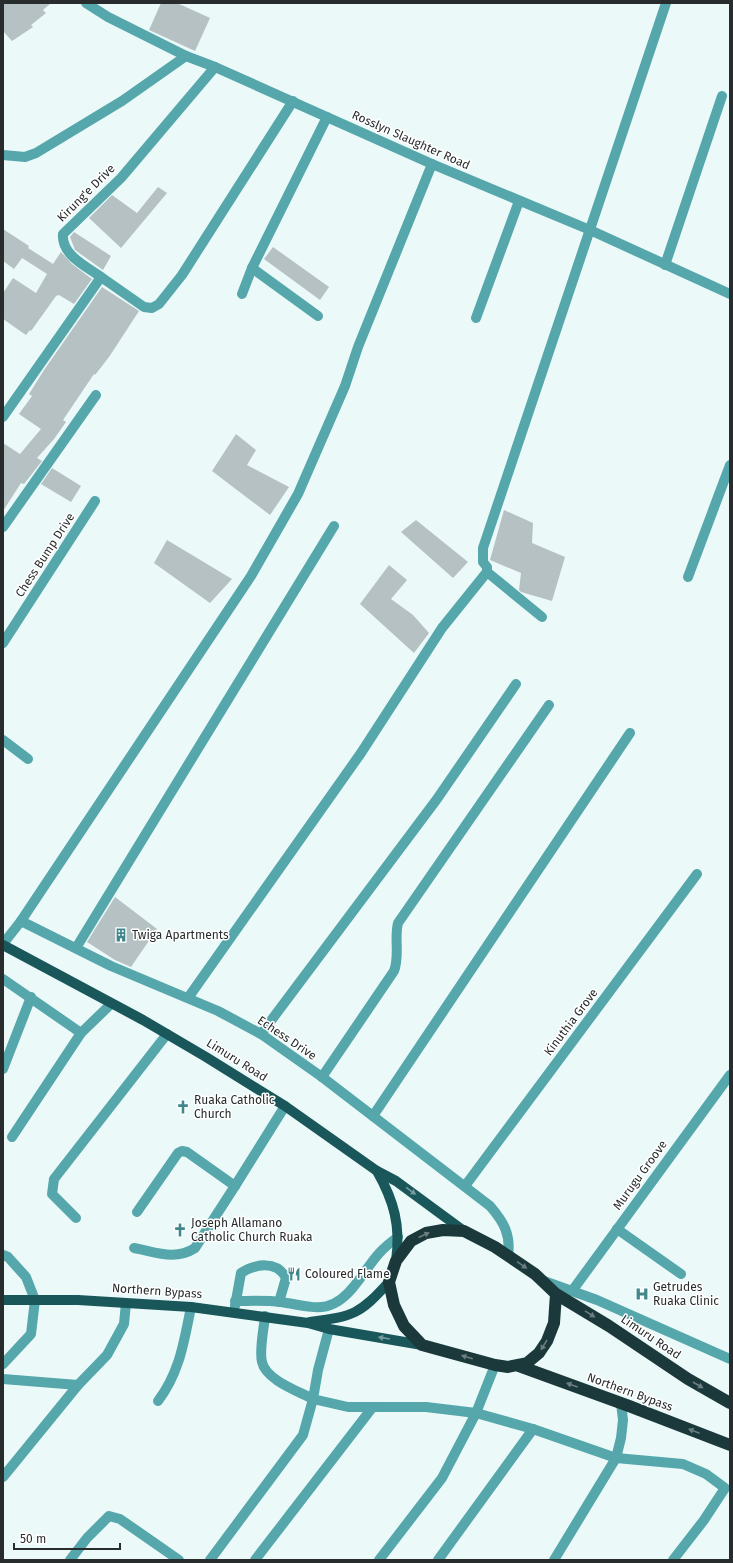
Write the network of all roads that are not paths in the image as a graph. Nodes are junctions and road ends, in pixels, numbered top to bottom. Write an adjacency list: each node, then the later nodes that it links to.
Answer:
1 (86, 3): 3 (street, Rosslyn Slaughter Road)
2 (666, 3): 11 (street)
3 (186, 56): 4 (street, Rosslyn Slaughter Road); 8 (street)
4 (215, 67): 6 (street, Rosslyn Slaughter Road); 14 (street, Kirung'e Drive)
5 (722, 96): 12 (street)
6 (293, 101): 7 (street, Rosslyn Slaughter Road); 14 (street, Kirung'e Drive)
7 (327, 117): 9 (street, Rosslyn Slaughter Road); 13 (street)
8 (3, 155)
9 (432, 164): 10 (street, Rosslyn Slaughter Road); 35 (street)
10 (519, 201): 11 (street, Rosslyn Slaughter Road); 18 (street)
11 (590, 230): 12 (street, Rosslyn Slaughter Road); 25 (street)
12 (666, 265): 16 (street, Rosslyn Slaughter Road)
13 (252, 268): 15 (street); 17 (street)
14 (101, 277): 20 (street)
15 (242, 294)
16 (730, 294)
17 (318, 316)
18 (476, 318)
19 (96, 395): 24 (street)
20 (3, 416)
21 (730, 465): 26 (street)
22 (96, 501): 28 (street, Chess Bump Drive)
23 (334, 526): 37 (street)
24 (3, 527)
25 (487, 572): 27 (street); 40 (street)
26 (688, 577)
27 (542, 617)
28 (3, 643)
29 (516, 684): 44 (street)
30 (550, 705): 47 (street)
31 (630, 733): 49 (street)
32 (3, 740): 33 (street)
33 (28, 759)
34 (697, 874): 53 (street, Kinuthia Grove)
35 (21, 921): 36 (street); 37 (street, Echess Drive)
36 (3, 945): 41 (main road, Limuru Road)
37 (76, 948): 40 (street, Echess Drive)
38 (3, 979): 39 (street)
39 (31, 997): 42 (street); 45 (street)
40 (188, 998): 44 (street, Echess Drive)
41 (111, 1004): 42 (street); 43 (main road, Limuru Road)
42 (81, 1032): 50 (street)
43 (167, 1034): 48 (main road, Limuru Road); 55 (street)
44 (261, 1034): 47 (street, Echess Drive)
45 (3, 1068)
46 (730, 1075): 56 (street, Murugu Groove)
47 (322, 1078): 49 (street, Echess Drive)
48 (285, 1106): 51 (main road, Limuru Road); 52 (street)
49 (373, 1116): 53 (street, Echess Drive)
50 (12, 1137)
51 (378, 1171): 57 (main road, Limuru Road, one-way to 57); 58 (main road, Northern Bypass)
52 (235, 1186): 54 (street); 59 (street)
53 (465, 1186): 61 (street, Echess Drive)
54 (137, 1212)
55 (76, 1218)
56 (617, 1229): 63 (street); 66 (street, Murugu Groove)
57 (464, 1231): 61 (highway, Northern Bypass); 62 (highway, Northern Bypass, one-way to 57)
58 (398, 1237): 62 (main road, Northern Bypass); 74 (street)
59 (134, 1248)
60 (3, 1255): 69 (street)
61 (508, 1256): 64 (highway, Northern Bypass, one-way to 64)
62 (396, 1260): 65 (highway, Northern Bypass)
63 (681, 1274)
64 (543, 1281): 66 (street); 67 (highway, Northern Bypass)
65 (389, 1282): 80 (main road, Northern Bypass); 82 (highway, Northern Bypass)
66 (572, 1291): 83 (street)
67 (556, 1294): 86 (highway, one-way to 86); 92 (highway, Limuru Road, one-way to 92)
68 (3, 1300): 69 (main road, Northern Bypass)
69 (35, 1300): 73 (main road, Northern Bypass); 84 (street)
70 (235, 1301): 71 (street); 72 (street); 76 (street)
71 (257, 1301): 72 (street); 77 (street)
72 (279, 1302): 74 (street)
73 (126, 1303): 75 (main road, Northern Bypass); 88 (street)
74 (300, 1306): 79 (street)
75 (191, 1307): 76 (main road, Northern Bypass); 90 (street)
76 (234, 1312): 77 (main road, Northern Bypass)
77 (254, 1315): 78 (main road, Northern Bypass)
78 (264, 1316): 79 (main road, Northern Bypass); 89 (street)
79 (292, 1320): 80 (main road, Northern Bypass)
80 (308, 1323): 81 (main road, Northern Bypass)
81 (329, 1329): 82 (main road, Northern Bypass, one-way to 81); 89 (street)
82 (422, 1345): 85 (highway, Northern Bypass, one-way to 82)
83 (730, 1359)
84 (3, 1364)
85 (495, 1365): 86 (highway, Northern Bypass); 94 (street)
86 (519, 1366): 91 (highway, Northern Bypass, one-way to 86)
87 (3, 1379): 88 (street)
88 (78, 1385): 98 (street)
89 (313, 1399): 93 (street); 102 (street)
90 (158, 1401)
91 (621, 1402): 96 (highway, Northern Bypass, one-way to 91); 97 (street)
92 (730, 1403)
93 (372, 1408): 94 (street); 103 (street)
94 (476, 1413): 95 (street); 104 (street)
95 (533, 1429): 97 (street); 105 (street)
96 (730, 1445)
97 (616, 1458): 99 (street); 106 (street)
98 (3, 1477)
99 (728, 1486): 107 (street)
100 (70, 1560): 101 (street)
101 (179, 1560)
102 (210, 1560)
103 (255, 1560)
104 (379, 1560)
105 (438, 1560)
106 (554, 1560)
107 (673, 1560)

